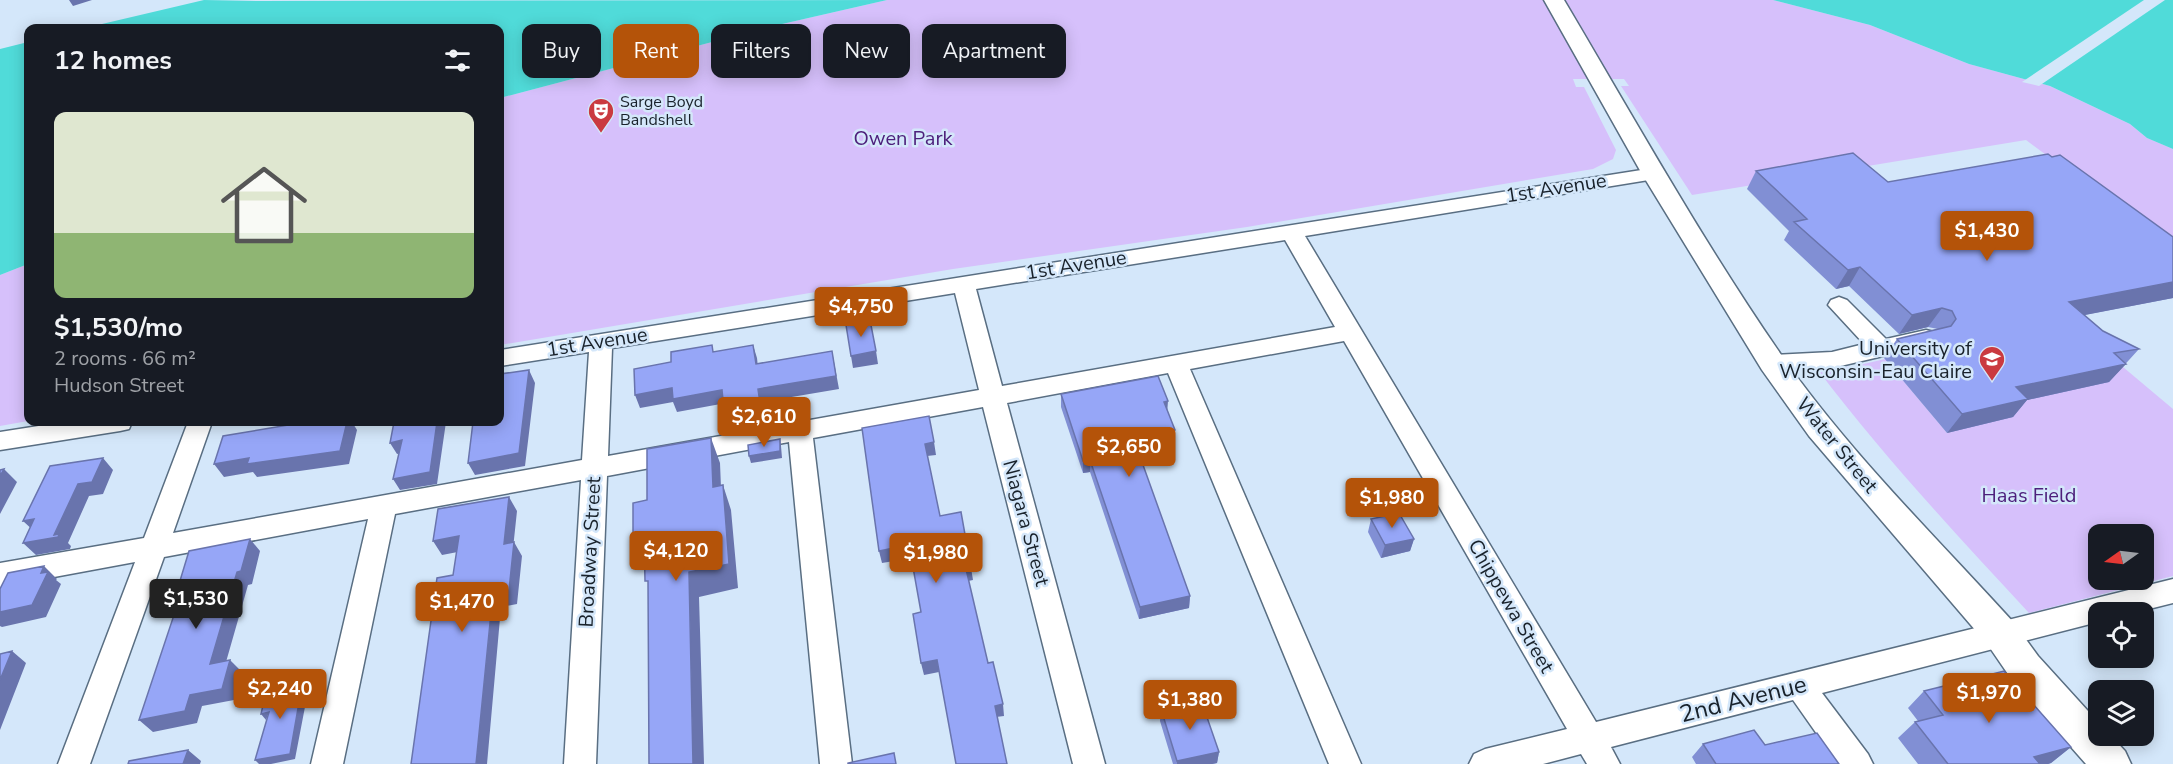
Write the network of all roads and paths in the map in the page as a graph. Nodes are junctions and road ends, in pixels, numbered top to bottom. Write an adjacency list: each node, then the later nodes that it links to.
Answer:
1 (1554, 0): 2 (main road, Water Street)
2 (1654, 174): 3 (street, 1st Avenue); 12 (main road, Water Street)
3 (1291, 231): 4 (street, 1st Avenue); 6 (street, Chippewa Street)
4 (963, 282): 8 (street, 1st Avenue); 13 (street, Niagara Street)
5 (1839, 305): 9 (street)
6 (1350, 332): 11 (street); 25 (street, Chippewa Street)
7 (1929, 337): 9 (street)
8 (601, 341): 10 (street, 1st Avenue); 18 (street, Broadway Street)
9 (1881, 348): 12 (street)
10 (504, 357)
11 (1176, 363): 13 (street); 31 (street)
12 (1772, 363): 23 (main road, Water Street)
13 (993, 395): 16 (street); 30 (street, Niagara Street)
14 (95, 426): 17 (street)
15 (198, 426): 20 (street)
16 (800, 430): 18 (street); 29 (street)
17 (0, 441)
18 (594, 468): 19 (street); 28 (street, Broadway Street)
19 (384, 506): 20 (street); 27 (street)
20 (153, 547): 21 (street); 26 (street)
21 (0, 575)
22 (2173, 591): 23 (street, 2nd Avenue)
23 (2001, 634): 24 (street, 2nd Avenue); 35 (main road, Water Street)
24 (1799, 685): 25 (street, 2nd Avenue); 34 (street)
25 (1589, 738): 32 (street, 2nd Avenue); 33 (street, Chippewa Street)
26 (74, 764)
27 (327, 764)
28 (580, 764)
29 (836, 764)
30 (1089, 764)
31 (1346, 764)
32 (1485, 764)
33 (1604, 764)
34 (1857, 764)
35 (2111, 764)

